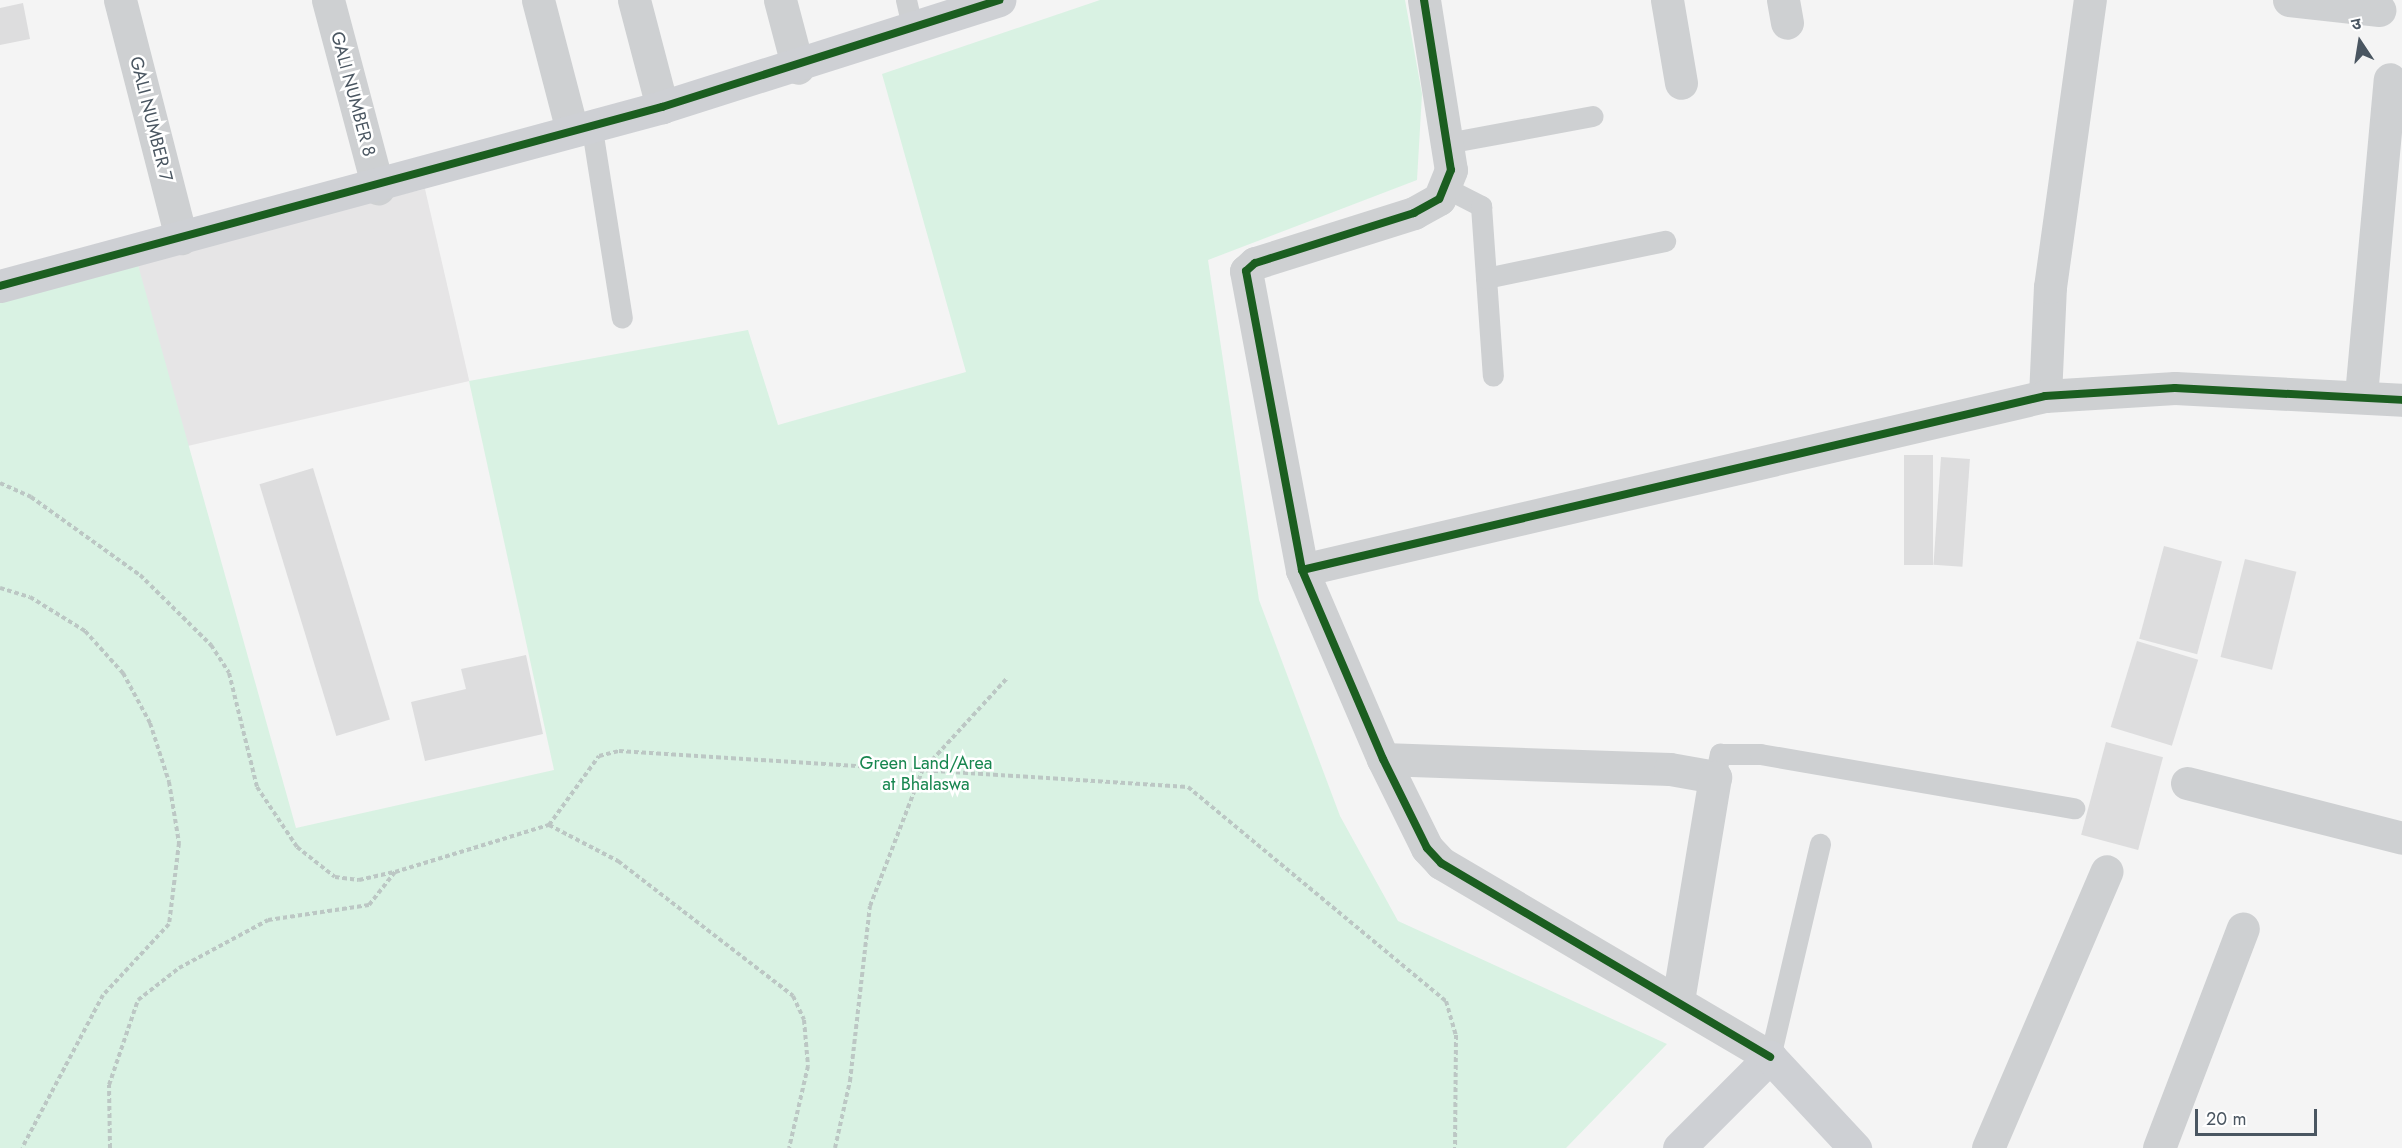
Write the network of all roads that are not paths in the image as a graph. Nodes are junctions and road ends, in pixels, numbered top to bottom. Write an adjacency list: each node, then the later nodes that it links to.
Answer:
1 (120, 0): 22 (street, GALI NUMBER 7)
2 (328, 0): 21 (street, GALI NUMBER 8)
3 (538, 0): 18 (street)
4 (634, 0): 16 (street)
5 (780, 0): 13 (street)
6 (999, 0): 12 (street)
7 (1424, 0): 19 (street)
8 (1667, 0): 15 (street)
9 (2090, 0): 29 (street)
10 (2289, 0): 11 (street)
11 (2379, 10)
12 (909, 15): 13 (street)
13 (798, 68): 16 (street)
14 (2390, 79): 28 (street)
15 (1681, 83)
16 (662, 107): 18 (street)
17 (1593, 116): 19 (lane)
18 (581, 125): 21 (street); 26 (lane)
19 (1447, 143): 20 (street)
20 (1444, 187): 24 (lane); 31 (street)
21 (378, 188): 22 (street)
22 (181, 238): 25 (street)
23 (1665, 241): 24 (lane)
24 (1486, 279): 27 (lane)
25 (0, 286)
26 (622, 318)
27 (1493, 376)
28 (2361, 395): 29 (street); 30 (street)
29 (2045, 396): 31 (street)
30 (2402, 400)
31 (1302, 570): 32 (street)
32 (1383, 759): 33 (street); 40 (street)
33 (1715, 777): 35 (lane); 40 (street)
34 (2187, 783): 36 (street)
35 (2074, 808)
36 (2402, 838)
37 (1820, 843): 41 (lane)
38 (2107, 871): 44 (street)
39 (2243, 928): 45 (street)
40 (1678, 1001): 41 (street)
41 (1770, 1057): 42 (street); 43 (street)
42 (1679, 1148)
43 (1856, 1148)
44 (1988, 1148)
45 (2159, 1148)

